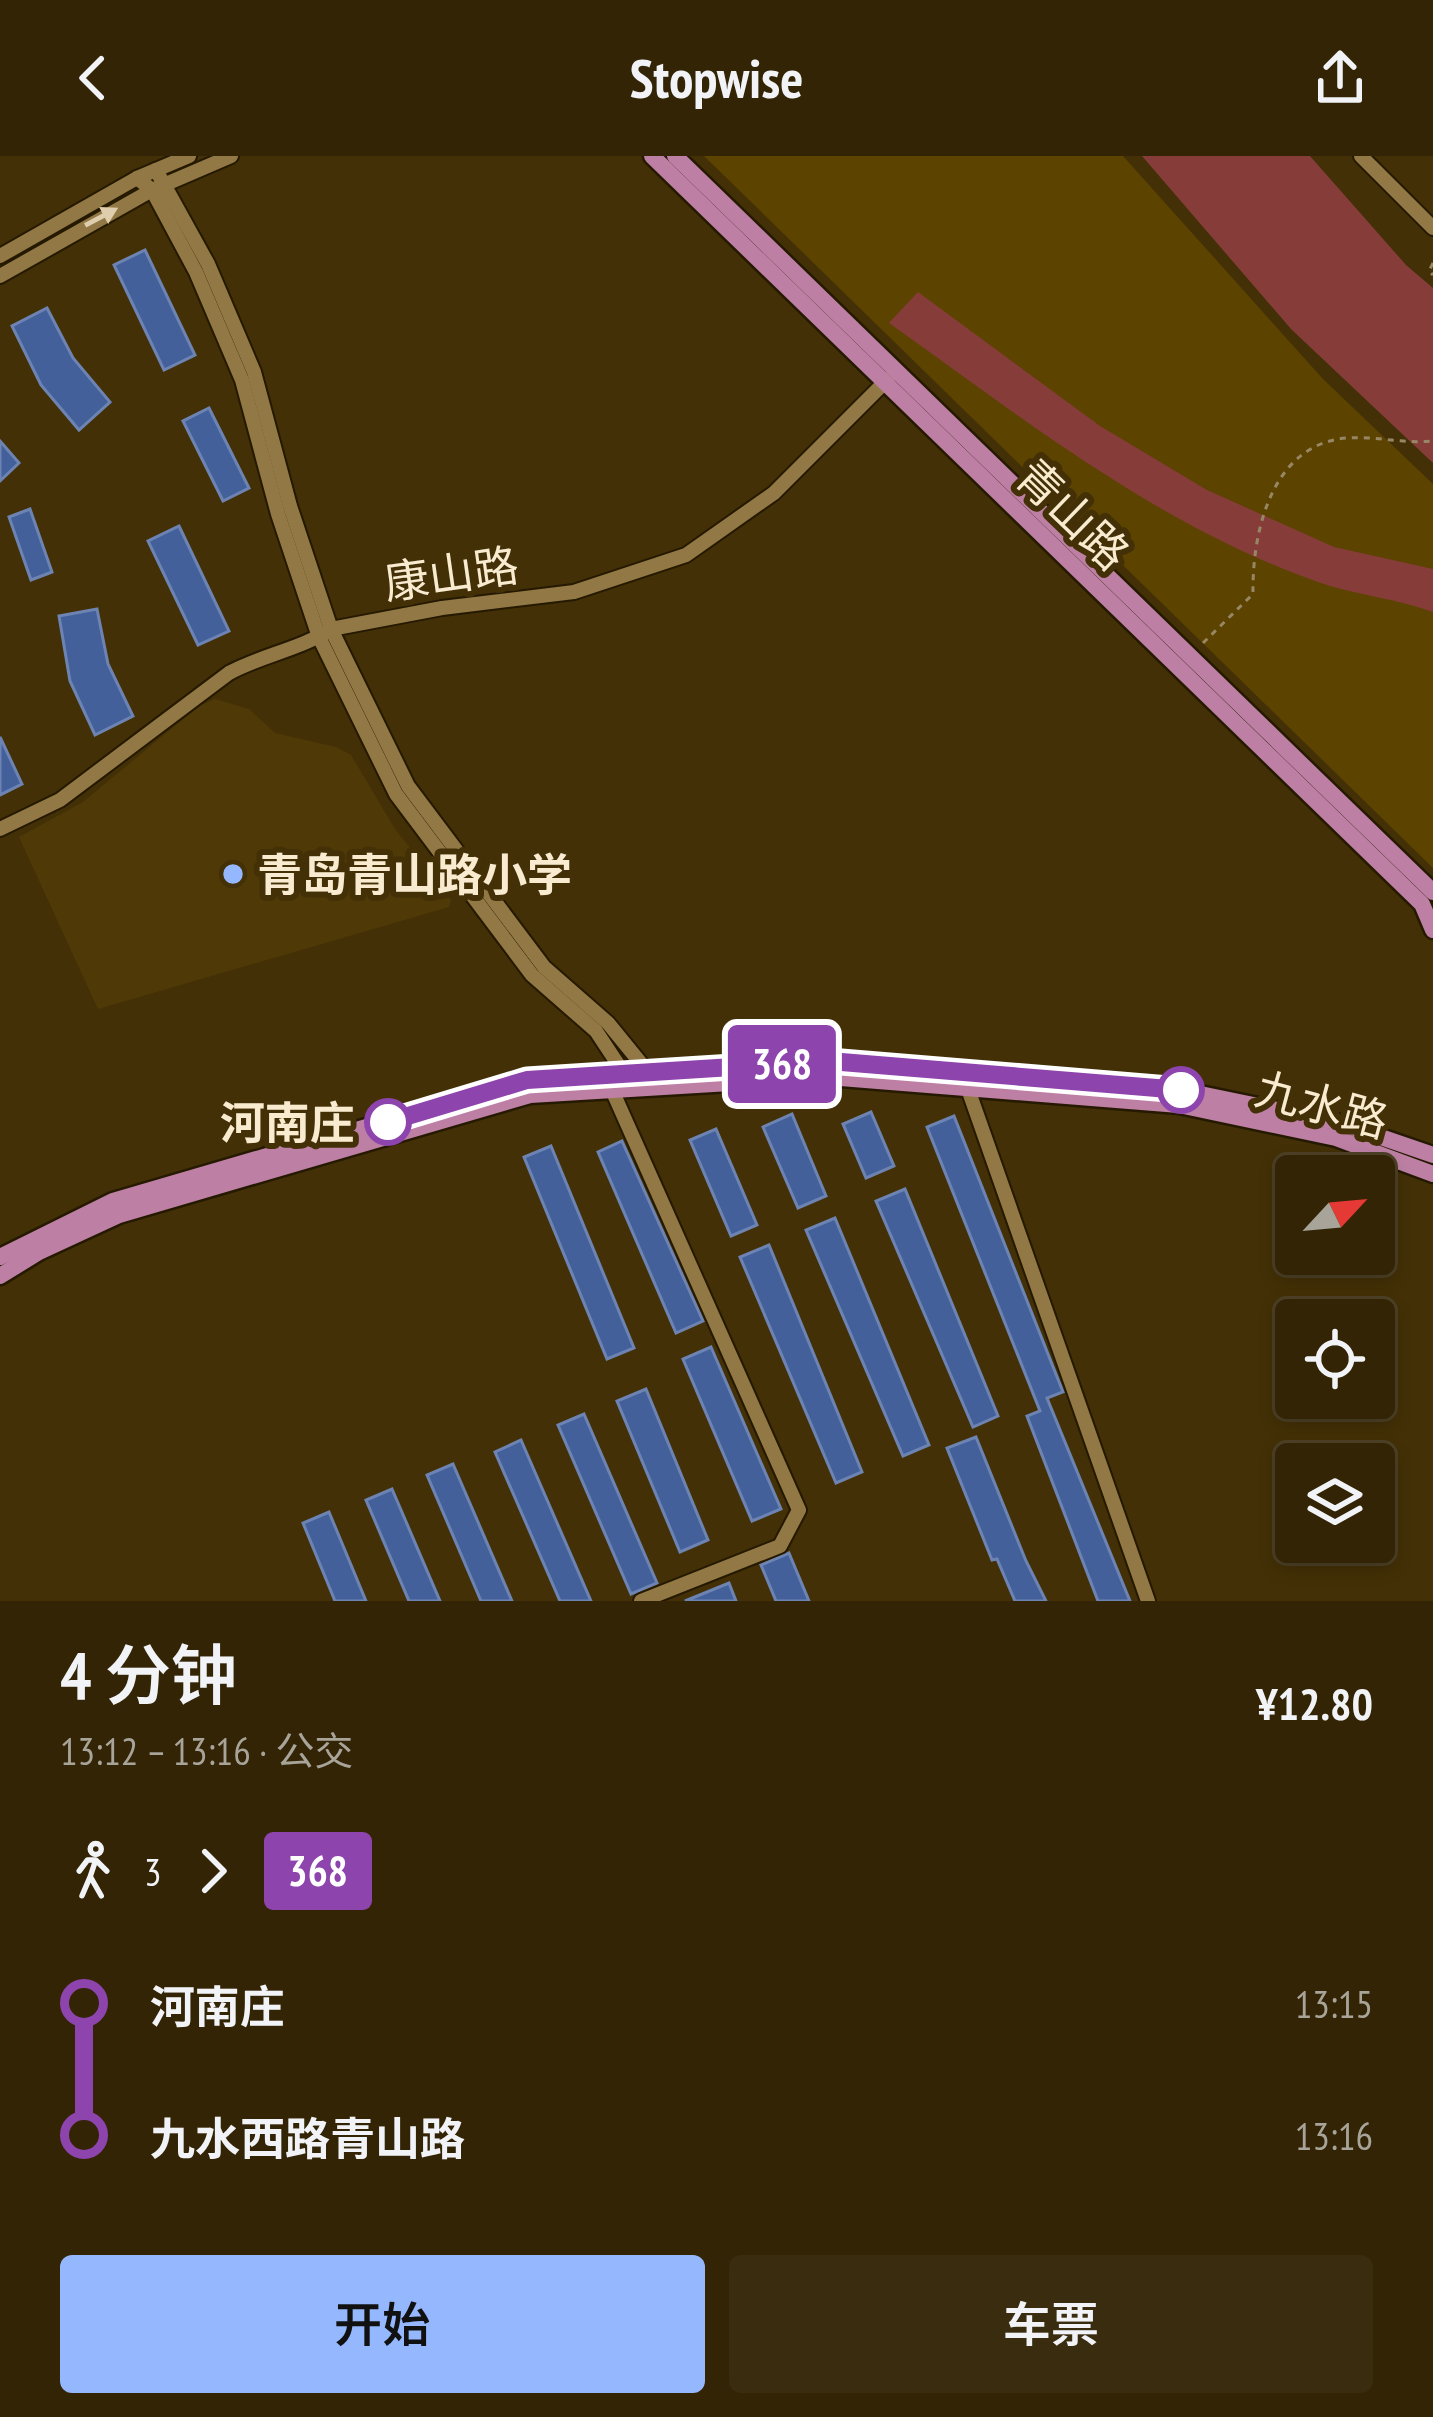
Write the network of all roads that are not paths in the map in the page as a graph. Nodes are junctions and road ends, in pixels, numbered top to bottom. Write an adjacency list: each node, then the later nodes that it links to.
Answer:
1 (189, 156): 6 (street)
2 (231, 156): 6 (street)
3 (652, 156): 10 (main road, 青山路)
4 (675, 156): 10 (main road, 青山路)
5 (1361, 156): 7 (street)
6 (157, 182): 8 (street); 9 (street, one-way to 6); 11 (street)
7 (1433, 228)
8 (0, 256)
9 (0, 277)
10 (890, 376): 11 (street, 康山路); 13 (main road, 青山路); 14 (main road, 青山路)
11 (325, 633): 12 (street, 康山路); 15 (street); 16 (street)
12 (0, 829)
13 (1433, 892)
14 (1433, 930)
15 (652, 1080): 16 (main road); 17 (main road, 九水路); 19 (main road)
16 (629, 1081): 18 (main road); 21 (main road)
17 (968, 1089): 20 (main road, 九水路); 24 (street)
18 (612, 1090): 22 (main road); 23 (street)
19 (1433, 1155)
20 (1433, 1174)
21 (0, 1257)
22 (0, 1276)
23 (641, 1601)
24 (1148, 1601)

